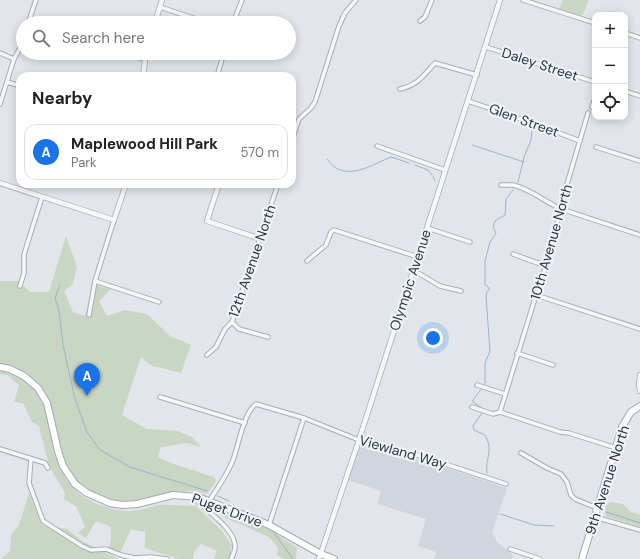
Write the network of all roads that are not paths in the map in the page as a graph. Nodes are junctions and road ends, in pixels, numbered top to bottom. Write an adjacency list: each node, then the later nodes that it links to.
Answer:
1 (36, 0): 9 (street)
2 (162, 0): 8 (street)
3 (242, 0): 12 (street)
4 (356, 0): 35 (street)
5 (432, 0): 13 (street)
6 (500, 0): 17 (street, Olympic Avenue)
7 (523, 0): 14 (street)
8 (160, 7): 10 (street); 11 (street)
9 (30, 16)
10 (157, 16)
11 (187, 16)
12 (236, 16)
13 (420, 21)
14 (592, 22)
15 (628, 34): 16 (street)
16 (640, 38)
17 (486, 47): 25 (street, Olympic Avenue); 26 (street, Daley Street)
18 (0, 53): 20 (street)
19 (16, 55): 20 (street)
20 (14, 59): 27 (street)
21 (144, 60): 23 (street)
22 (222, 60): 24 (street)
23 (143, 72)
24 (218, 72)
25 (477, 75): 29 (street); 32 (street, Olympic Avenue)
26 (592, 81)
27 (7, 82): 28 (street); 33 (street)
28 (16, 85)
29 (400, 89)
30 (628, 92): 31 (street)
31 (640, 96)
32 (468, 101): 36 (street, Glen Street); 40 (street, Olympic Avenue)
33 (0, 104)
34 (588, 113): 36 (street, 10th Avenue North)
35 (296, 128)
36 (580, 141): 47 (street, 10th Avenue North)
37 (377, 146): 40 (street)
38 (596, 147): 39 (street)
39 (640, 161)
40 (445, 170): 49 (street, Olympic Avenue)
41 (0, 183): 46 (street)
42 (501, 184): 47 (street)
43 (125, 188): 48 (street)
44 (217, 188): 51 (street)
45 (277, 188): 51 (street, 12th Avenue North)
46 (42, 197): 48 (street); 59 (street)
47 (562, 209): 50 (street); 56 (street, 10th Avenue North)
48 (114, 220): 58 (street)
49 (427, 228): 52 (street); 54 (street, Olympic Avenue)
50 (640, 235)
51 (261, 239): 64 (street, 12th Avenue North)
52 (470, 242)
53 (513, 254): 56 (street)
54 (418, 257): 55 (street); 57 (street, Olympic Avenue)
55 (307, 261)
56 (546, 266): 61 (street, 10th Avenue North)
57 (413, 270): 60 (street); 82 (street, Olympic Avenue)
58 (95, 281): 62 (street); 63 (street)
59 (20, 286)
60 (460, 291)
61 (536, 295): 65 (street); 67 (street, 10th Avenue North)
62 (159, 302)
63 (89, 315)
64 (232, 322): 66 (street); 68 (street, 12th Avenue North)
65 (640, 329)
66 (268, 337)
67 (517, 353): 69 (street); 75 (street, 10th Avenue North)
68 (207, 355)
69 (553, 365)
70 (0, 367): 89 (main road, Puget Drive)
71 (640, 374): 73 (street)
72 (477, 385): 75 (street)
73 (639, 386): 74 (street)
74 (640, 391)
75 (505, 394): 79 (street, 10th Avenue North)
76 (160, 397): 81 (street)
77 (640, 406): 83 (main road, 9th Avenue North)
78 (472, 407): 79 (street)
79 (500, 412): 83 (street)
80 (304, 418): 81 (street, Viewland Way); 82 (street, Viewland Way); 93 (street)
81 (245, 422): 90 (street)
82 (359, 440): 88 (street, Viewland Way); 96 (street, Olympic Avenue)
83 (616, 448): 91 (main road, 9th Avenue North)
84 (0, 449): 86 (street)
85 (521, 453): 91 (street)
86 (31, 458): 87 (street); 97 (street)
87 (48, 468)
88 (506, 484)
89 (198, 497): 90 (main road, Puget Drive); 98 (street)
90 (209, 501): 93 (main road, Puget Drive)
91 (598, 508): 92 (main road, 9th Avenue North)
92 (595, 517): 94 (street); 101 (main road, 9th Avenue North)
93 (270, 525): 96 (main road, Puget Drive)
94 (640, 530)
95 (510, 549): 100 (street)
96 (320, 557): 99 (main road, Puget Drive)
97 (167, 559)
98 (231, 559)
99 (334, 559)
100 (540, 559)
101 (582, 559)

